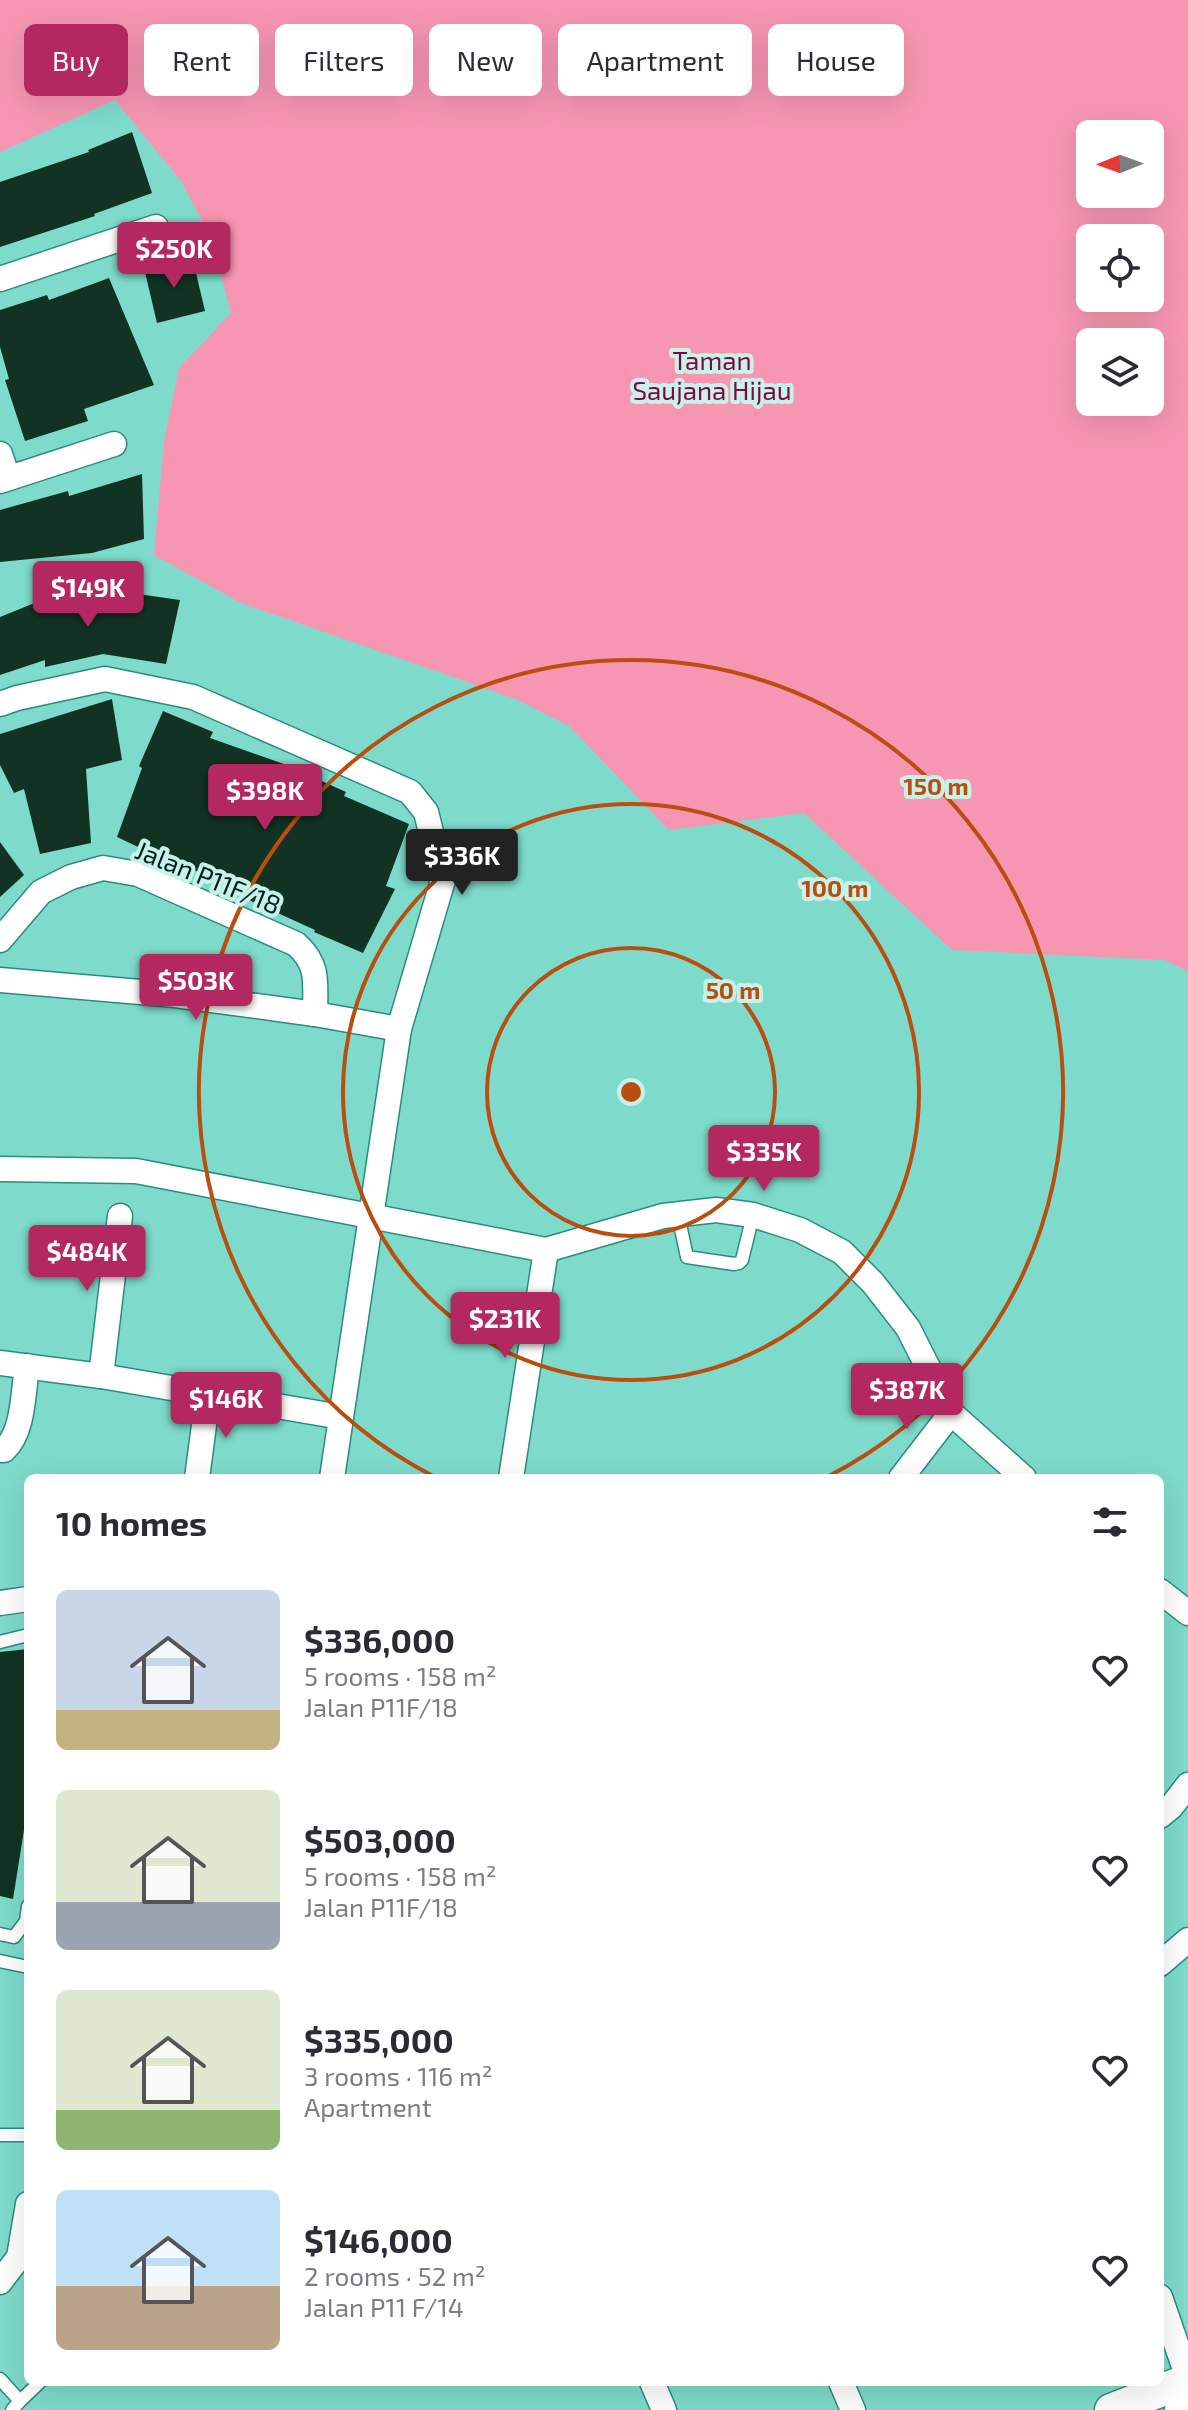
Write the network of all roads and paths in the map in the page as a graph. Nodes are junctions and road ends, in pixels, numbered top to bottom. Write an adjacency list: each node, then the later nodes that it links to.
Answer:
1 (156, 227): 2 (street)
2 (0, 279)
3 (114, 444): 5 (street)
4 (0, 454): 5 (street)
5 (4, 479)
6 (0, 704): 10 (street)
7 (0, 940): 9 (street, Jalan P11F/18)
8 (0, 980): 9 (street)
9 (315, 1014): 10 (street)
10 (399, 1029): 15 (street)
11 (0, 1169): 15 (street)
12 (678, 1215): 13 (street); 13 (lane); 16 (street)
13 (753, 1215): 21 (street)
14 (120, 1216): 19 (street)
15 (371, 1217): 16 (street); 22 (street)
16 (546, 1250): 26 (street)
17 (0, 1363): 18 (street)
18 (27, 1366): 19 (street); 23 (street)
19 (101, 1376): 20 (street)
20 (208, 1395): 22 (street); 24 (street)
21 (951, 1413): 27 (street); 28 (street)
22 (341, 1417): 25 (street)
23 (0, 1450)
24 (198, 1474)
25 (333, 1474)
26 (512, 1474)
27 (904, 1474)
28 (1020, 1474)
29 (1164, 1594): 32 (street)
30 (24, 1600): 31 (street)
31 (0, 1603)
32 (1188, 1613)
33 (24, 1636): 34 (lane)
34 (0, 1642)
35 (1188, 1785): 36 (street)
36 (1164, 1813)
37 (24, 1924): 39 (lane)
38 (0, 1934): 39 (lane)
39 (14, 1937): 43 (lane)
40 (1188, 1940): 42 (street)
41 (0, 1961): 43 (lane)
42 (1164, 1961)
43 (15, 1963): 44 (lane)
44 (24, 1966)
45 (0, 2135): 46 (lane)
46 (24, 2135)
47 (24, 2228): 48 (street)
48 (0, 2282)
49 (1164, 2309): 51 (street)
50 (0, 2379): 55 (lane)
51 (1188, 2379): 59 (main road)
52 (36, 2386): 55 (lane)
53 (654, 2386): 57 (street)
54 (843, 2386): 58 (street)
55 (16, 2406)
56 (1188, 2407): 60 (main road)
57 (664, 2410)
58 (853, 2410)
59 (1111, 2410)
60 (1181, 2410)

